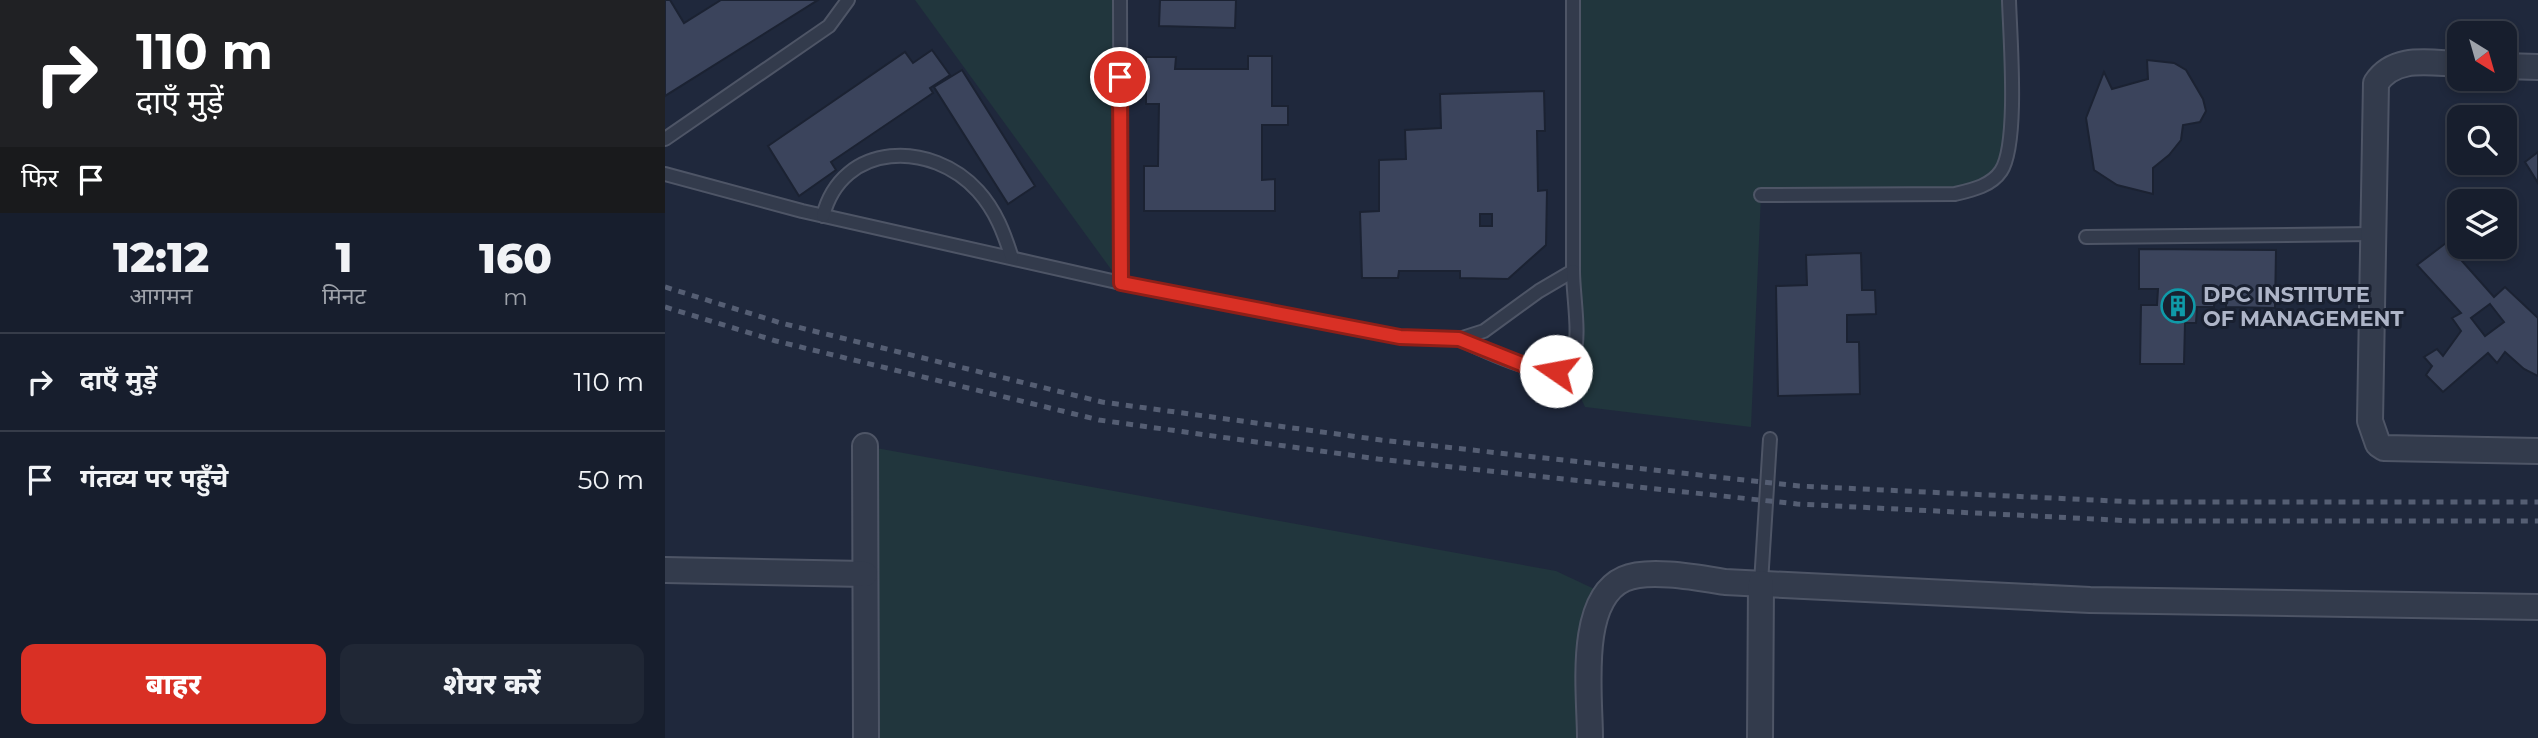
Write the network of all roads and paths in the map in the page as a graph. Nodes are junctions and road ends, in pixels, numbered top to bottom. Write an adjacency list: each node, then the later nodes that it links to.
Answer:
1 (848, 0): 8 (lane)
2 (1120, 0): 16 (lane)
3 (1573, 0): 15 (lane)
4 (2009, 0): 10 (lane)
5 (2447, 64): 12 (street)
6 (2517, 66): 7 (street)
7 (2538, 67)
8 (665, 139)
9 (665, 174): 11 (lane)
10 (1761, 195)
11 (823, 216): 14 (lane); 14 (lane)
12 (2373, 234): 13 (lane); 20 (street)
13 (2086, 237)
14 (1012, 258): 16 (lane)
15 (1573, 271): 17 (lane); 17 (lane)
16 (1121, 283): 17 (lane)
17 (1459, 339)
18 (1770, 439): 23 (lane)
19 (865, 446): 22 (street)
20 (2538, 451)
21 (665, 570): 22 (street)
22 (865, 574): 25 (street)
23 (1761, 583): 24 (street); 26 (street); 27 (street)
24 (2538, 607)
25 (866, 738)
26 (1590, 738)
27 (1760, 738)

